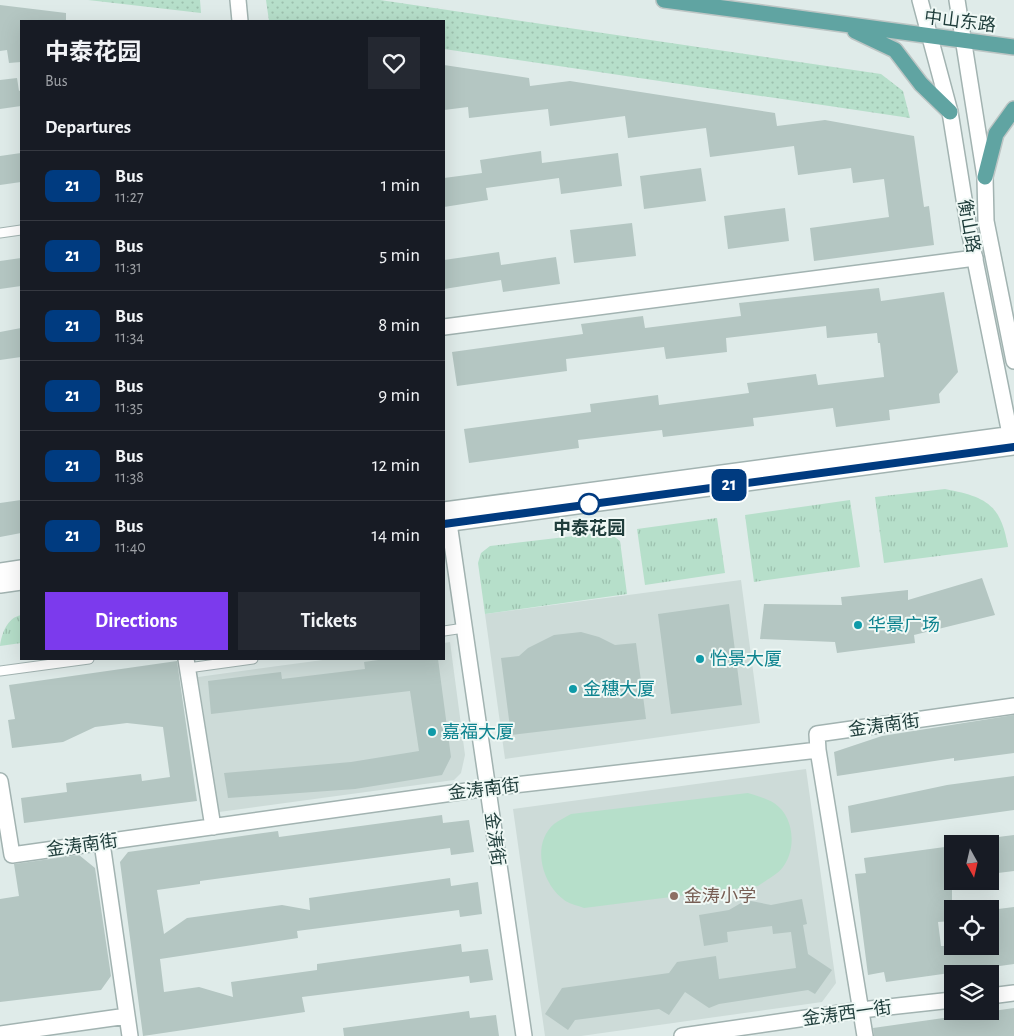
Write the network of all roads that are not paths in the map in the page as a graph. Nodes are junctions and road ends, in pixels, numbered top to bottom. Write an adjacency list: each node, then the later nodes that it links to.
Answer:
1 (238, 0): 5 (street)
2 (664, 0): 6 (main road, 中山东路)
3 (920, 0): 7 (street, 衡山路)
4 (957, 0): 8 (street, 衡山路)
5 (240, 20)
6 (840, 24): 7 (main road, 中山东路); 11 (main road)
7 (930, 37): 8 (main road, 中山东路); 11 (street, 衡山路)
8 (965, 40): 9 (main road, 中山东路); 12 (street, 衡山路)
9 (1014, 47)
10 (1014, 109): 12 (main road)
11 (950, 112): 15 (street, 衡山路)
12 (986, 177): 17 (street, 衡山路)
13 (20, 230): 14 (lane)
14 (0, 233)
15 (975, 258): 16 (street); 18 (street, 衡山路)
16 (445, 326)
17 (1014, 361)
18 (1013, 443): 19 (street)
19 (446, 517): 24 (street, 金涛街)
20 (20, 568): 21 (street)
21 (0, 572)
22 (20, 582): 23 (street)
23 (0, 585)
24 (464, 628): 25 (lane); 33 (street, 金涛街)
25 (445, 631)
26 (82, 660): 29 (lane)
27 (240, 660): 28 (lane)
28 (187, 664): 34 (street)
29 (0, 671)
30 (1014, 706): 31 (street, 金涛南街)
31 (818, 750): 33 (street, 金涛南街); 39 (street)
32 (0, 781): 35 (street, 金涛南街)
33 (488, 788): 34 (street, 金涛南街); 43 (street, 金涛街)
34 (213, 827): 35 (street, 金涛南街)
35 (102, 843): 40 (street)
36 (1014, 993): 37 (street)
37 (999, 995)
38 (944, 1001): 39 (street, 金涛西一街)
39 (861, 1010): 44 (street, 金涛西一街); 45 (street)
40 (127, 1016): 41 (street); 42 (street)
41 (0, 1034)
42 (130, 1036)
43 (524, 1036)
44 (682, 1036)
45 (865, 1036)

